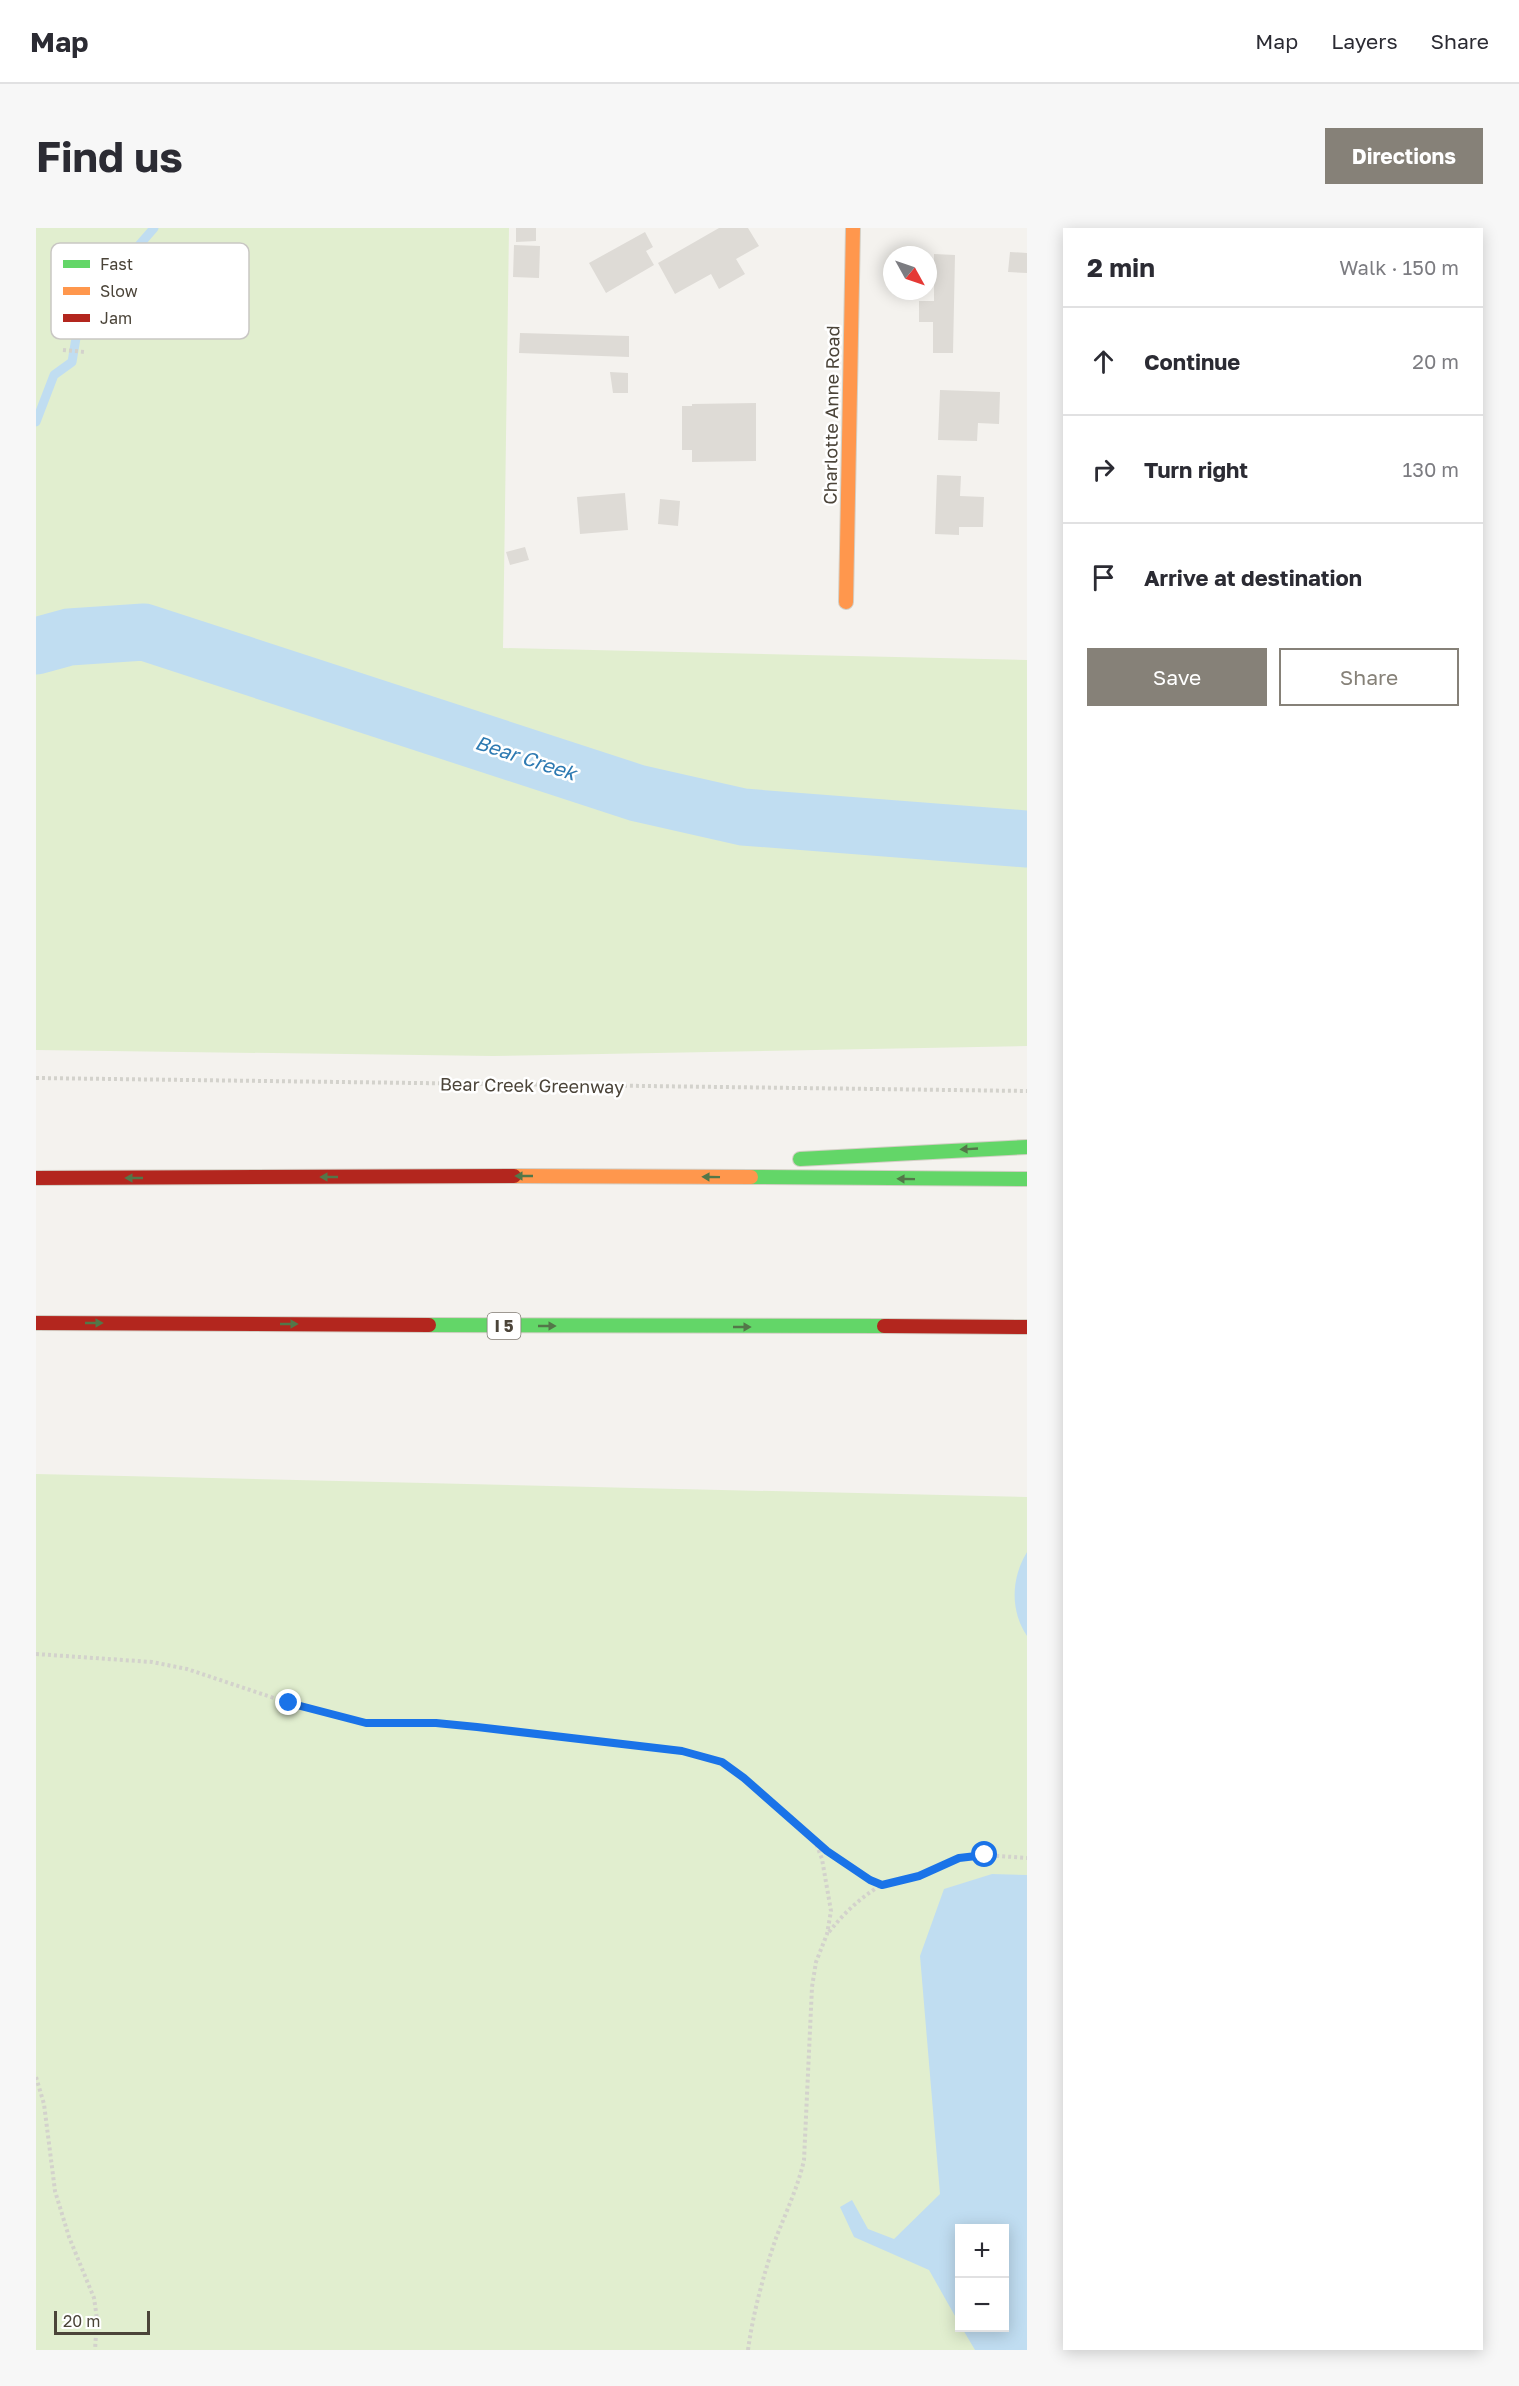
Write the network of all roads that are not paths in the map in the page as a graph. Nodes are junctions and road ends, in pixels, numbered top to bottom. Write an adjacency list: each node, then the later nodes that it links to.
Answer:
1 (853, 228): 2 (main road, Charlotte Anne Road)
2 (846, 602)
3 (1027, 1147): 4 (main road, one-way to 4)
4 (788, 1159)
5 (729, 1163): 6 (main road)
6 (583, 1176): 7 (main road, one-way to 7); 8 (main road, one-way to 6)
7 (36, 1178)
8 (1027, 1179)
9 (36, 1323): 10 (main road, I 5, one-way to 10)
10 (973, 1328): 11 (main road, I 5); 12 (main road)
11 (1027, 1328)
12 (1027, 1340)

